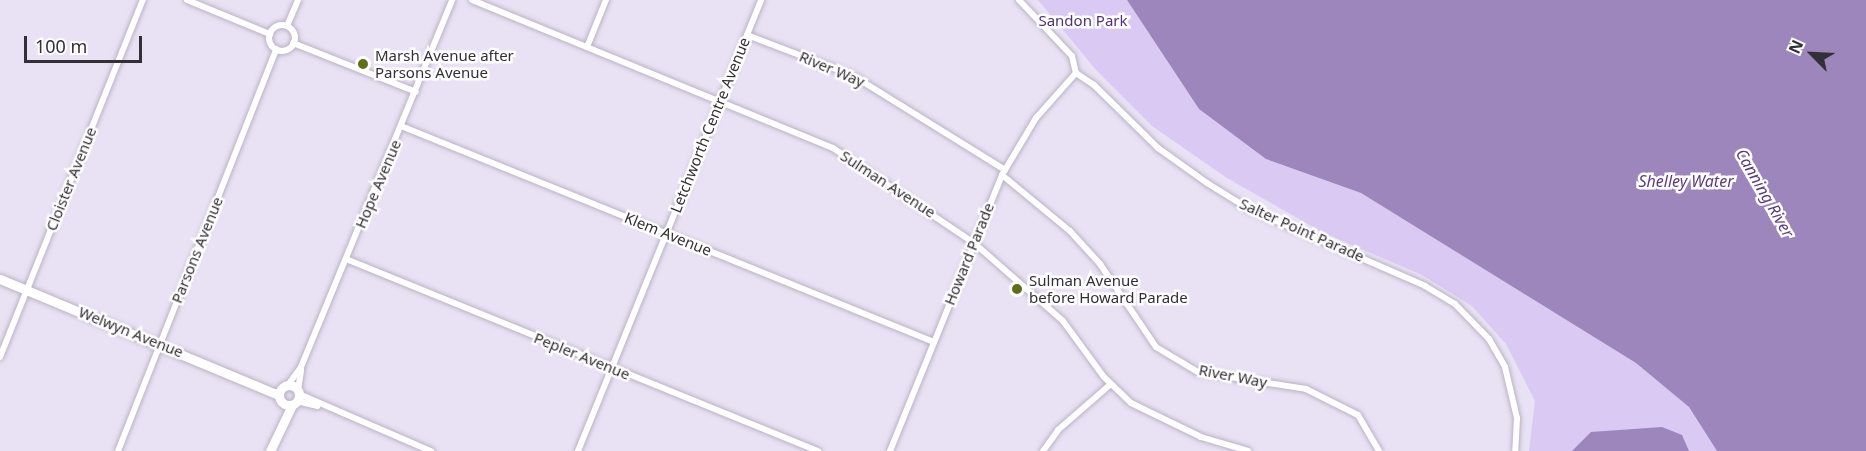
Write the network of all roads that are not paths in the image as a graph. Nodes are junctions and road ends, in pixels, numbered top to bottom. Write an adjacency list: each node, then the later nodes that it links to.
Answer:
1 (143, 0): 24 (street, Cloister Avenue)
2 (187, 0): 10 (street)
3 (298, 0): 9 (street)
4 (452, 0): 16 (street, Hope Avenue)
5 (472, 0): 13 (street, Sulman Avenue)
6 (606, 0): 13 (street)
7 (761, 0): 11 (street, Letchworth Centre Avenue)
8 (1019, 0): 15 (street, Salter Point Parade)
9 (287, 26): 10 (street); 12 (street)
10 (270, 34): 14 (street)
11 (747, 35): 17 (street, Letchworth Centre Avenue); 19 (street, River Way)
12 (293, 44): 14 (street); 16 (street)
13 (587, 47): 17 (street, Sulman Avenue)
14 (276, 49): 26 (street, Parsons Avenue)
15 (1076, 73): 19 (street, Howard Parade); 41 (street, Salter Point Parade)
16 (416, 92): 18 (street, Hope Avenue)
17 (720, 101): 20 (street, Letchworth Centre Avenue); 21 (street, Sulman Avenue)
18 (401, 126): 20 (street, Klem Avenue); 22 (street, Hope Avenue)
19 (1003, 173): 21 (street, Howard Parade); 40 (street, River Way)
20 (666, 232): 25 (street, Klem Avenue); 29 (street, Letchworth Centre Avenue)
21 (974, 243): 25 (street, Howard Parade); 30 (street, Sulman Avenue)
22 (346, 259): 28 (street, Hope Avenue); 29 (street, Pepler Avenue)
23 (0, 279): 24 (street, Welwyn Avenue)
24 (27, 290): 26 (street, Welwyn Avenue); 27 (street, Cloister Avenue)
25 (934, 342): 37 (street, Howard Parade)
26 (160, 344): 31 (street, Welwyn Avenue); 32 (street, Parsons Avenue)
27 (0, 357)
28 (301, 367): 31 (street, Hope Avenue); 31 (street, Hope Avenue)
29 (610, 368): 35 (street, Letchworth Centre Avenue); 36 (street, Pepler Avenue)
30 (1110, 384): 38 (street); 39 (street, Sulman Avenue)
31 (290, 395): 33 (street, Hope Avenue); 34 (street, Welwyn Avenue)
32 (118, 451)
33 (270, 451)
34 (431, 451)
35 (578, 451)
36 (818, 451)
37 (890, 451)
38 (1043, 451)
39 (1248, 451)
40 (1379, 451)
41 (1515, 451)

